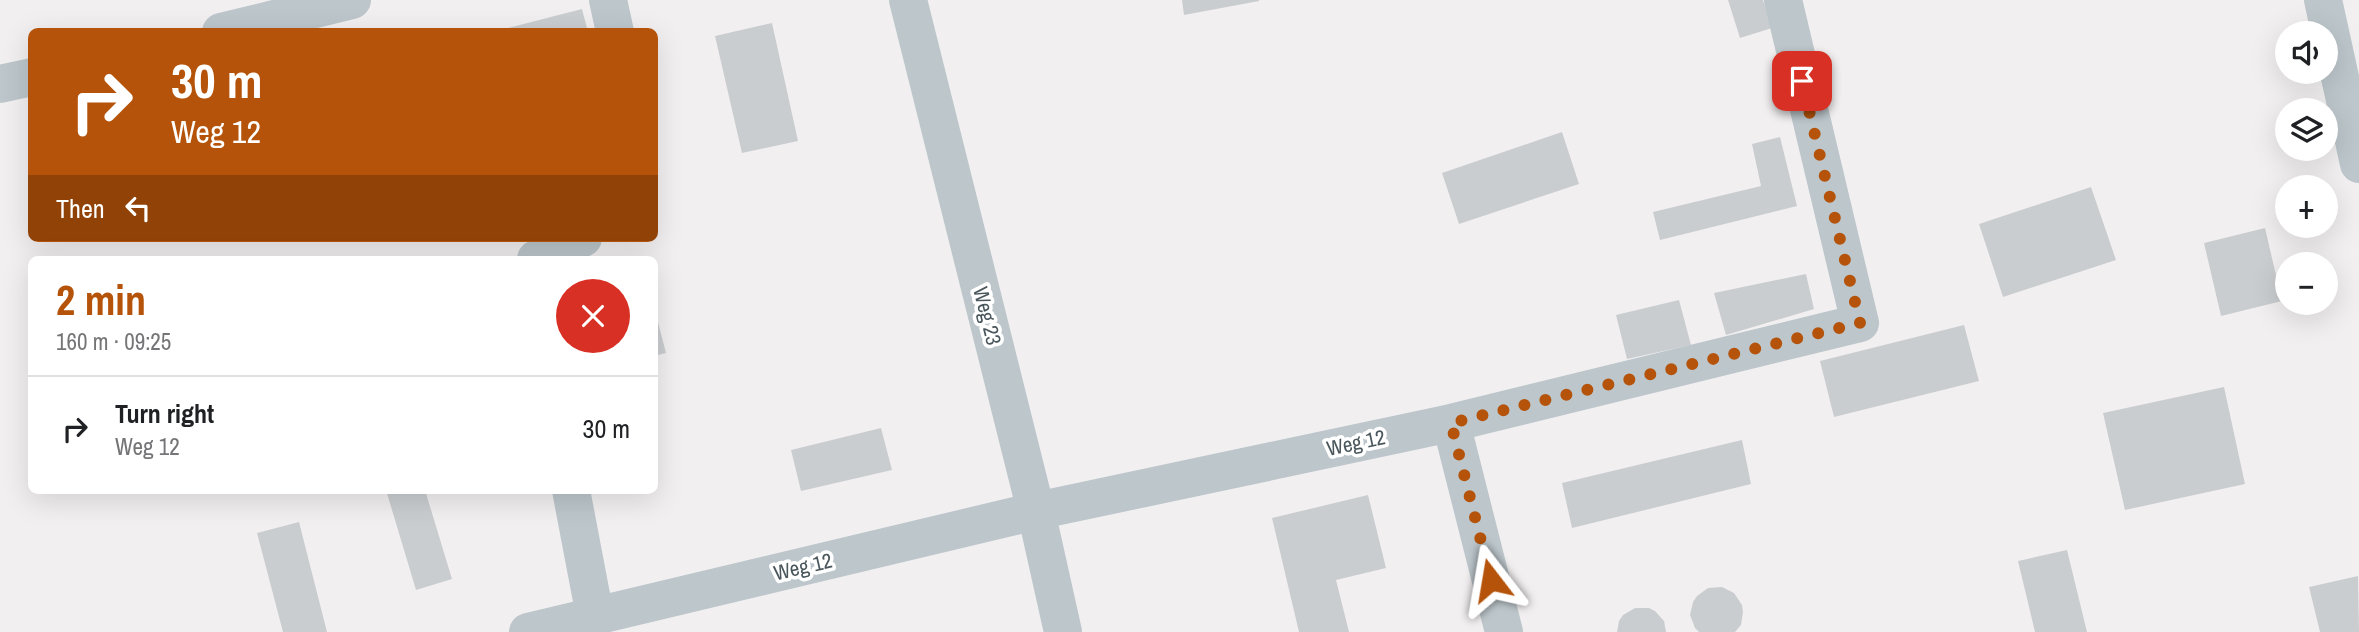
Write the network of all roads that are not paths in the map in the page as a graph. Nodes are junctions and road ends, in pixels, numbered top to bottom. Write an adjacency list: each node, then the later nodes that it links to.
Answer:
1 (352, 0): 6 (lane)
2 (608, 0): 7 (lane)
3 (908, 0): 15 (lane, Weg 23)
4 (1783, 0): 13 (lane, Weg 12)
5 (2323, 0): 10 (lane)
6 (236, 28)
7 (614, 28)
8 (28, 78): 9 (lane)
9 (0, 84)
10 (2359, 164)
11 (574, 242): 12 (lane)
12 (543, 256)
13 (1451, 423): 15 (lane, Weg 12); 19 (lane)
14 (572, 494): 16 (lane)
15 (1036, 511): 16 (lane, Weg 12); 18 (lane, Weg 23)
16 (595, 616): 17 (lane, Weg 12)
17 (528, 632)
18 (1063, 632)
19 (1504, 632)

